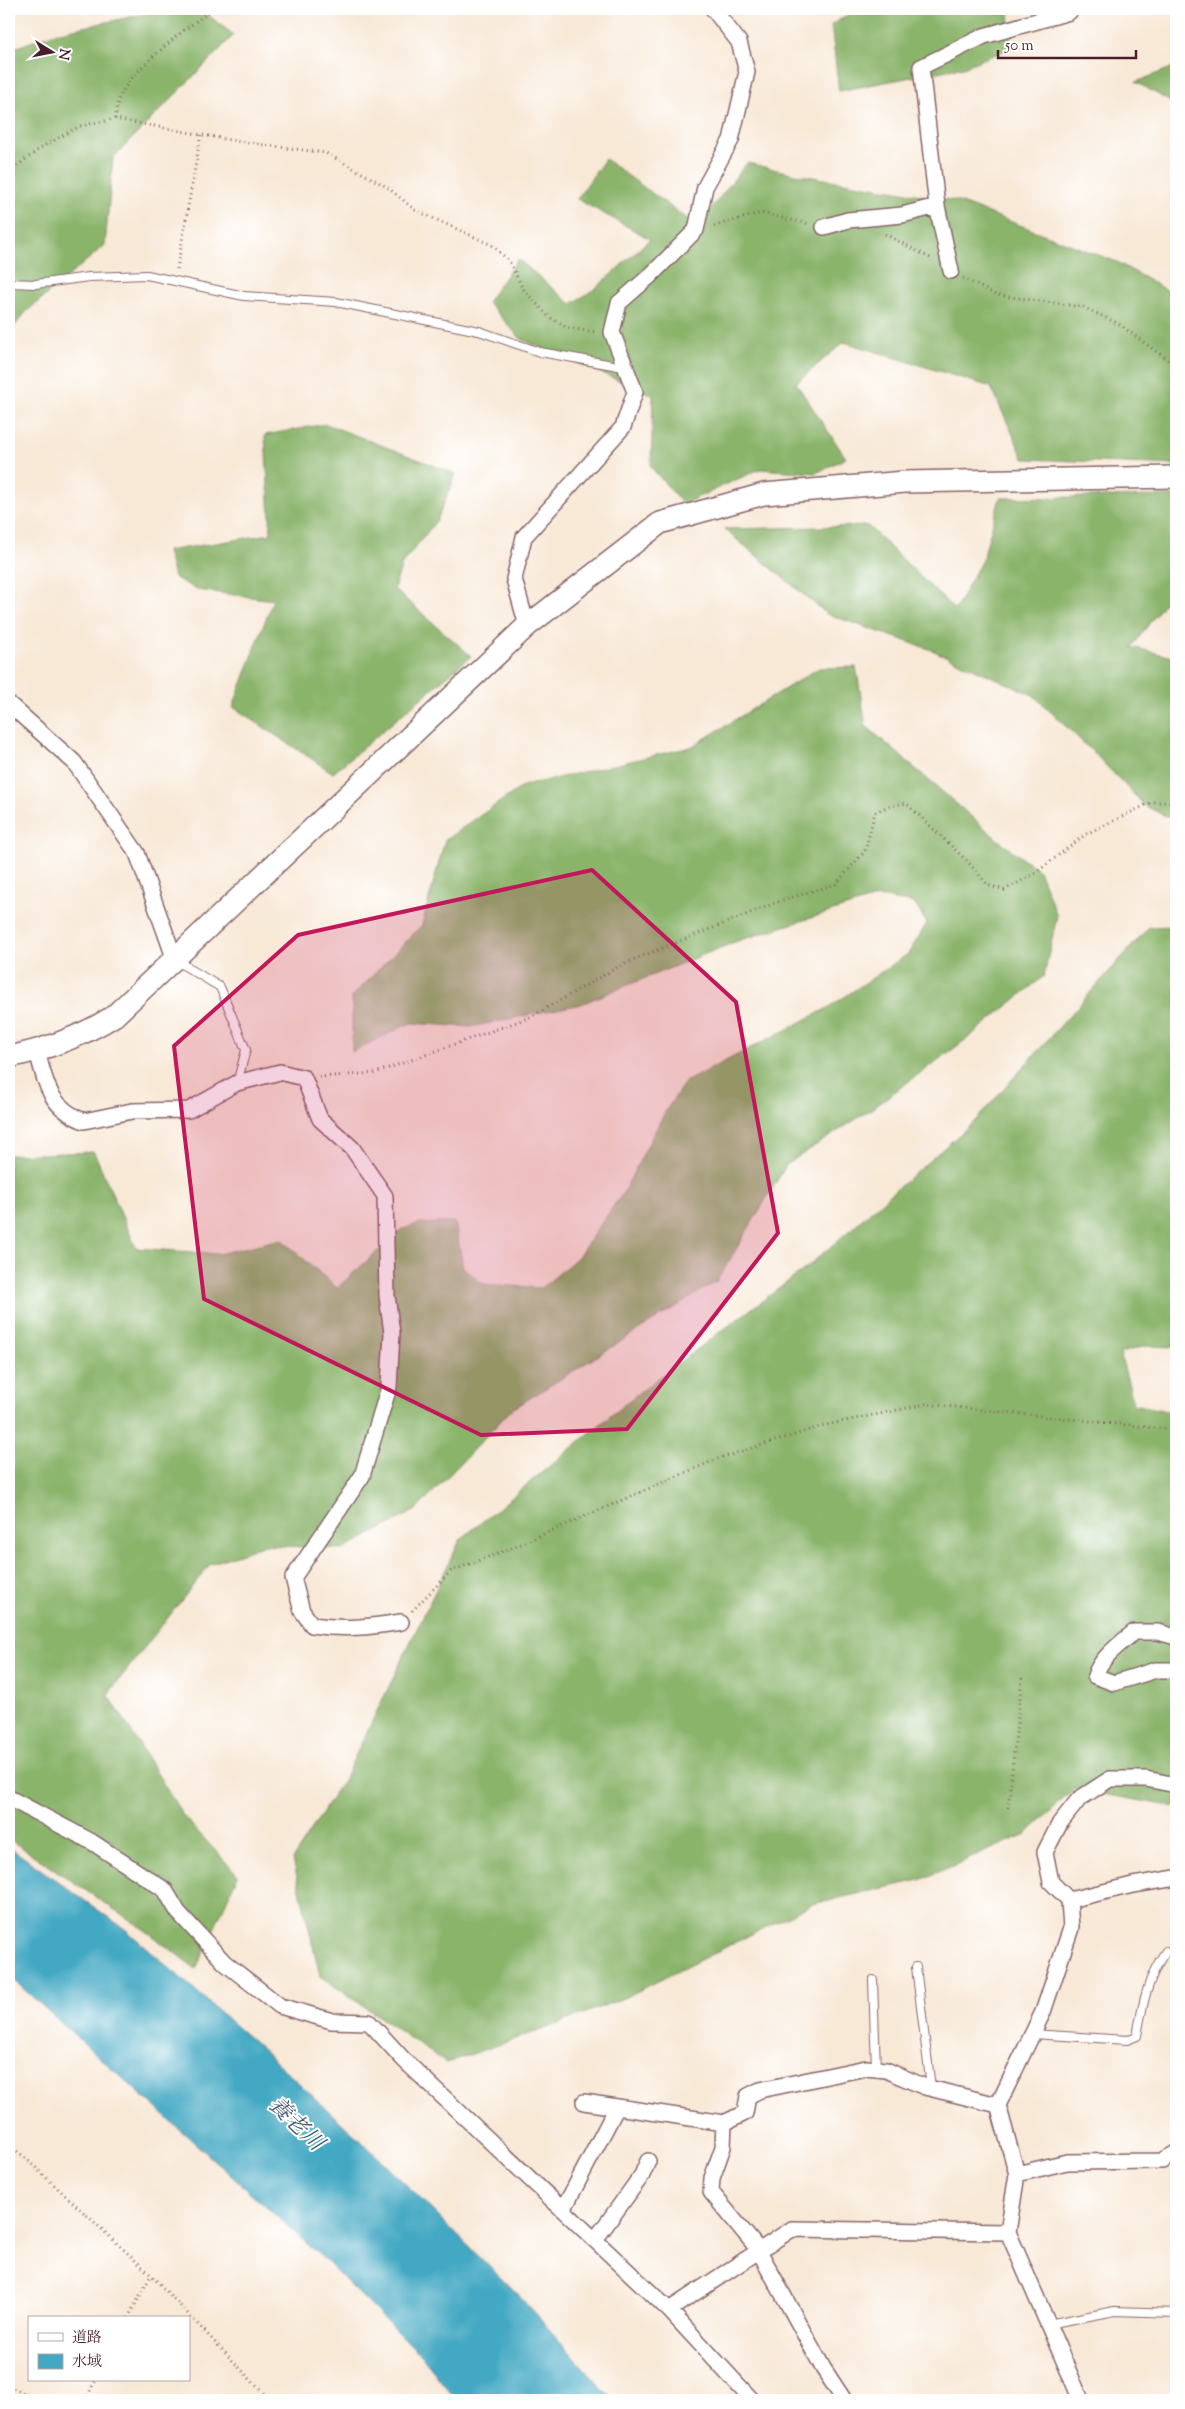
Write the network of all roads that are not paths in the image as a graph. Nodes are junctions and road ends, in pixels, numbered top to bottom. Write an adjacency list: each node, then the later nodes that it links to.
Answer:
1 (713, 9): 7 (street)
2 (1072, 9): 3 (street)
3 (937, 206): 4 (street); 5 (street)
4 (824, 226)
5 (951, 271)
6 (9, 283): 7 (lane)
7 (624, 366): 9 (street)
8 (1176, 478): 9 (street)
9 (527, 626): 11 (street)
10 (9, 704): 11 (street)
11 (175, 960): 12 (street); 14 (lane)
12 (37, 1051): 13 (street); 14 (street)
13 (9, 1057)
14 (237, 1083): 15 (street)
15 (401, 1622)
16 (1176, 1637): 17 (street)
17 (1176, 1670)
18 (1176, 1785): 21 (street)
19 (9, 1798): 35 (street)
20 (1176, 1878): 21 (street)
21 (1069, 1900): 25 (street)
22 (1166, 1951): 25 (lane)
23 (916, 1967): 27 (lane)
24 (873, 1980): 26 (lane)
25 (1032, 2034): 29 (street)
26 (876, 2069): 27 (street); 31 (street)
27 (931, 2088): 29 (street)
28 (584, 2102): 30 (street)
29 (998, 2105): 34 (street)
30 (617, 2107): 31 (street); 35 (street)
31 (724, 2123): 38 (street)
32 (1176, 2153): 34 (street)
33 (648, 2162): 37 (street)
34 (1017, 2174): 36 (street)
35 (563, 2210): 37 (street)
36 (1008, 2232): 38 (street); 41 (street)
37 (595, 2240): 39 (street)
38 (758, 2249): 39 (street); 43 (street)
39 (669, 2310): 42 (street)
40 (1176, 2313): 41 (lane)
41 (1048, 2324): 44 (street)
42 (752, 2400)
43 (844, 2400)
44 (1081, 2400)

